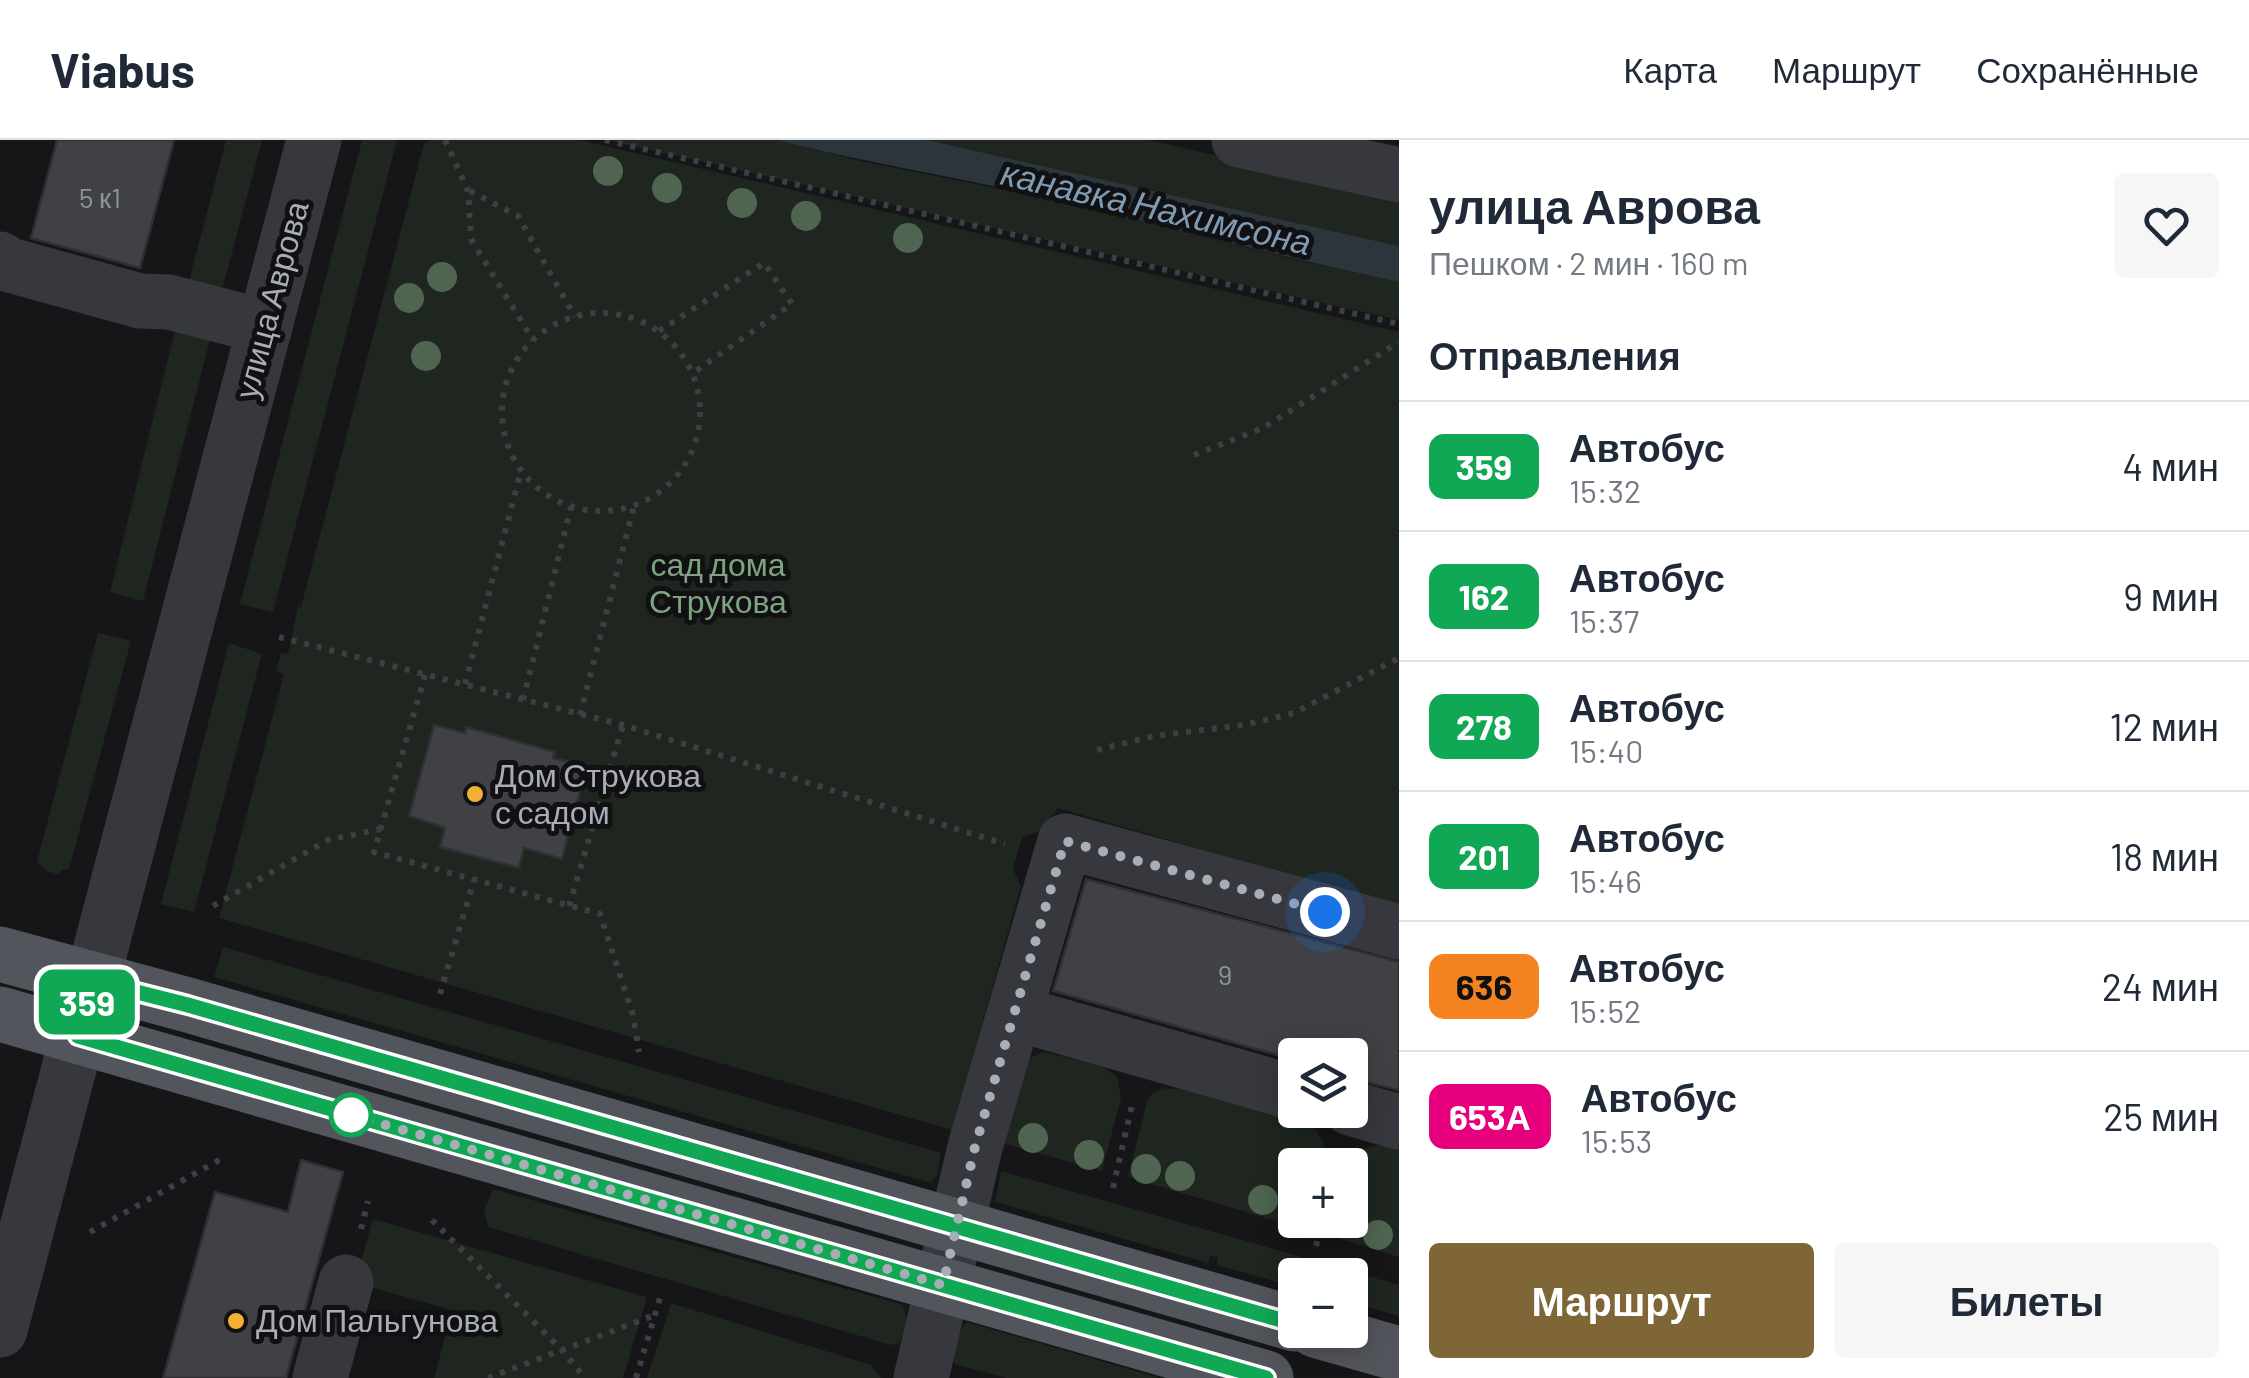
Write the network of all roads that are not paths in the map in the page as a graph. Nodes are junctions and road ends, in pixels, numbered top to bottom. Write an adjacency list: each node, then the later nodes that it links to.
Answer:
1 (314, 140): 5 (street, улица Аврова)
2 (1239, 140): 3 (street)
3 (1399, 175)
4 (0, 259): 5 (street)
5 (265, 327): 8 (street, улица Аврова)
6 (1399, 932): 9 (street)
7 (0, 954): 8 (main road)
8 (93, 981): 11 (street, улица Аврова); 15 (main road)
9 (1015, 1013): 12 (street); 15 (street)
10 (0, 1014): 11 (main road)
11 (78, 1036): 17 (main road); 19 (street, улица Аврова)
12 (1278, 1088)
13 (1368, 1113): 14 (street)
14 (1399, 1122)
15 (956, 1229): 17 (street); 18 (main road)
16 (346, 1282): 22 (street)
17 (943, 1285): 23 (street); 24 (main road)
18 (1278, 1319)
19 (0, 1330)
20 (1368, 1345): 21 (main road)
21 (1399, 1354)
22 (320, 1378)
23 (921, 1378)
24 (1266, 1378)

